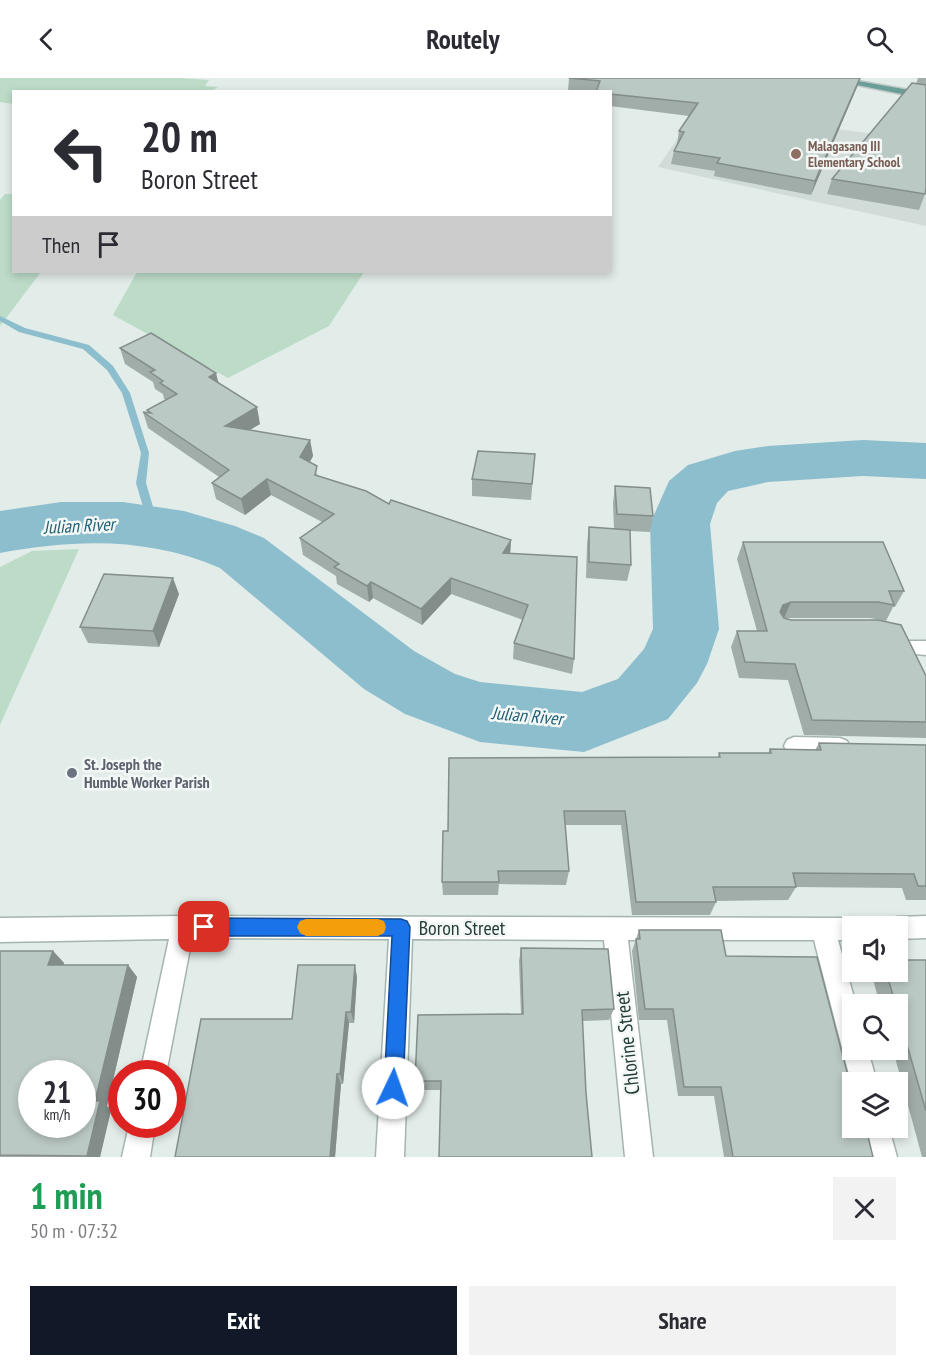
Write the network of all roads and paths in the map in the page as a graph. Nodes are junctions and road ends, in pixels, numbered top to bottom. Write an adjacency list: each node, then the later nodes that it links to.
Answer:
1 (827, 78): 2 (main road)
2 (926, 96)
3 (912, 643): 4 (street)
4 (918, 668)
5 (794, 746): 6 (street)
6 (860, 747)
7 (183, 927): 8 (street, Boron Street); 14 (street, Boron Street); 16 (street)
8 (401, 927): 11 (street, Boron Street); 20 (street)
9 (926, 927): 10 (street)
10 (908, 928)
11 (615, 929): 12 (street, Boron Street); 21 (street, Chlorine Street)
12 (823, 929): 13 (street, Boron Street); 15 (street)
13 (842, 929)
14 (0, 930)
15 (842, 1000)
16 (156, 1060)
17 (140, 1138): 19 (street)
18 (879, 1138): 22 (street)
19 (136, 1157)
20 (390, 1157)
21 (639, 1157)
22 (884, 1157)

